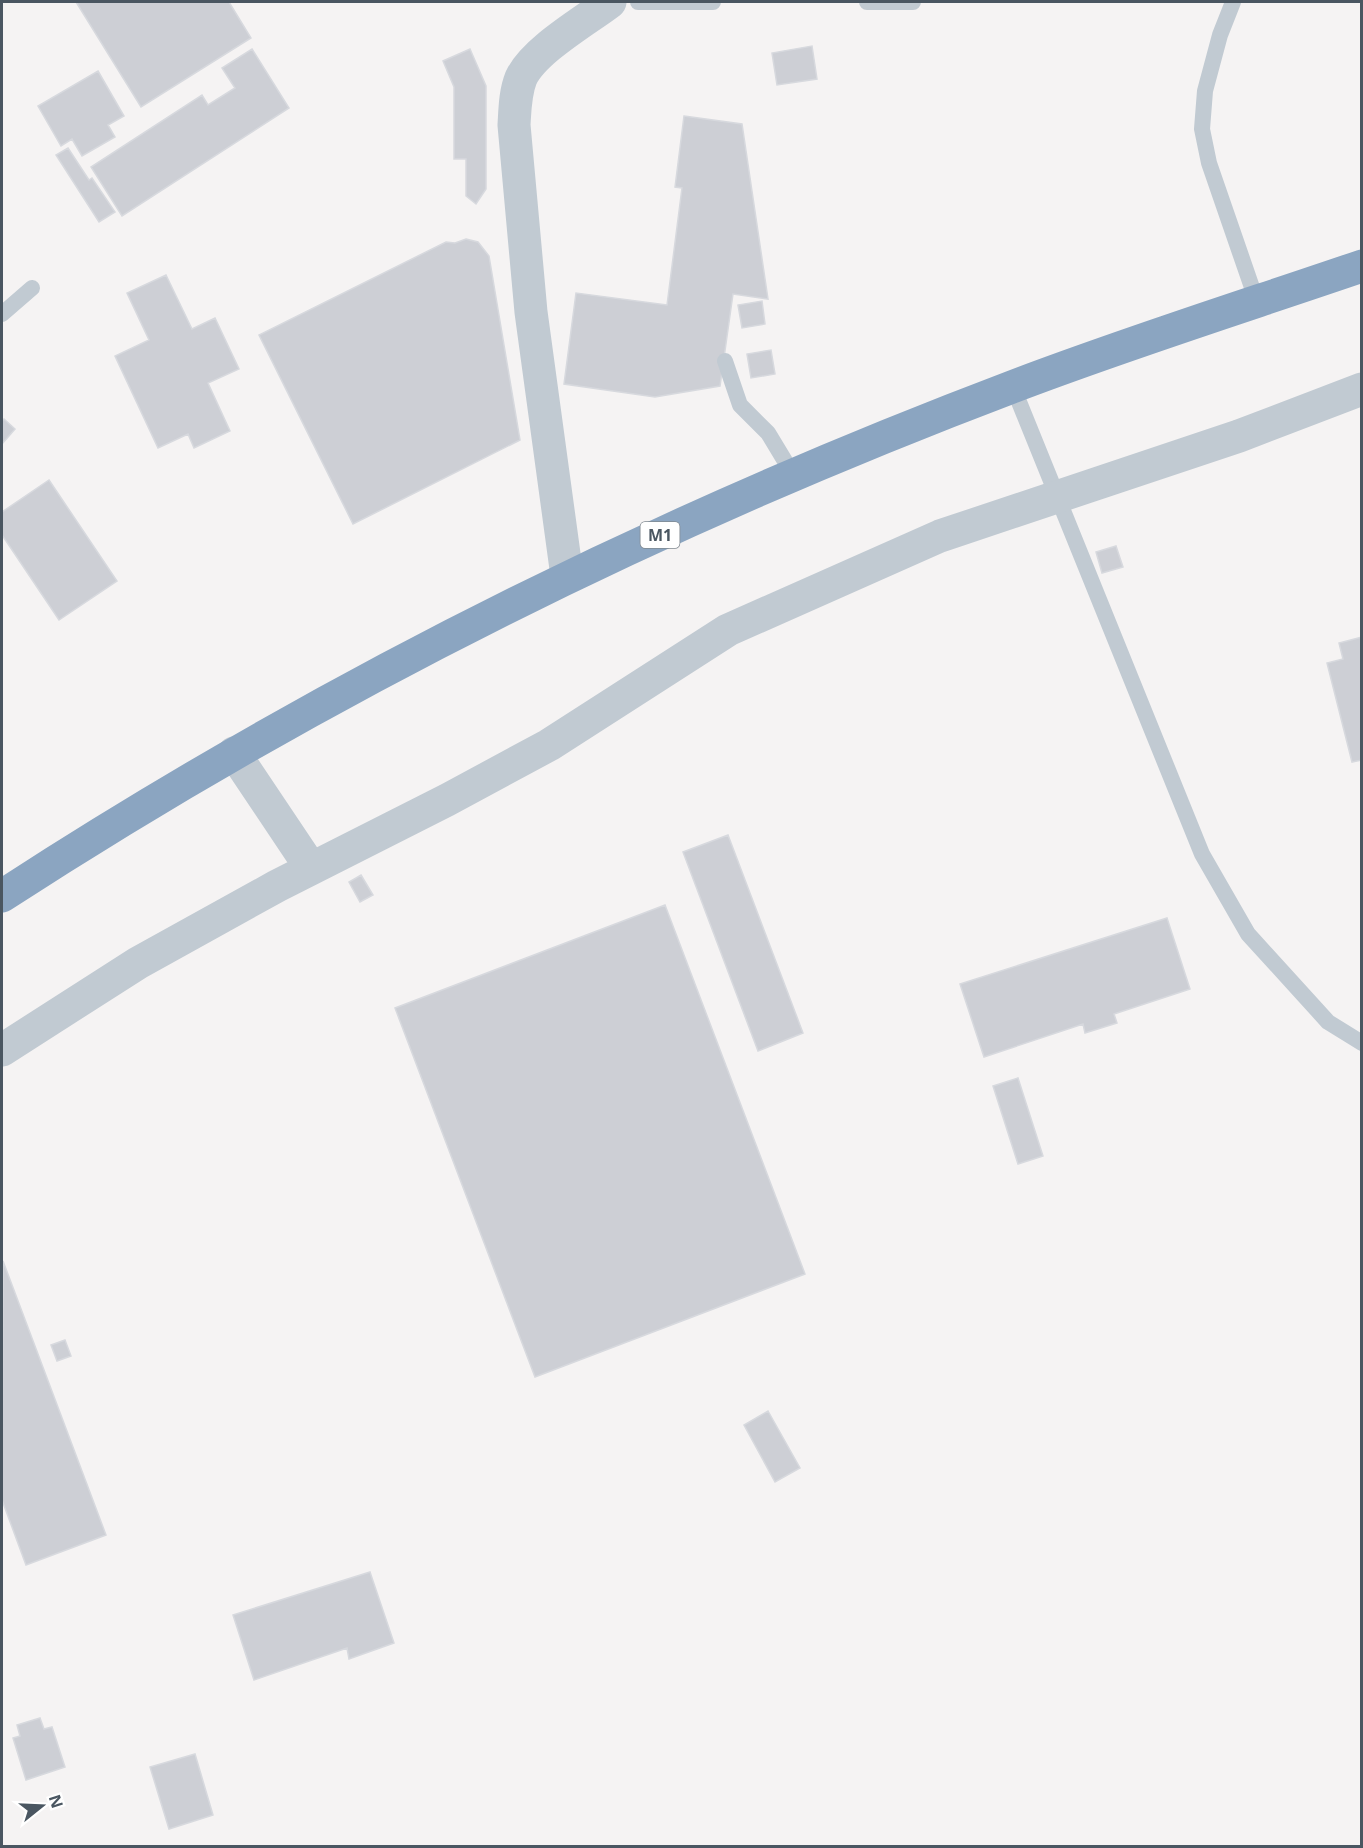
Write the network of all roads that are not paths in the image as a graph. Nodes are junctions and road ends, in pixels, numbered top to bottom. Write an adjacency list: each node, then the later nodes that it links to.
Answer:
1 (610, 2): 16 (street)
2 (638, 2): 3 (lane)
3 (713, 2)
4 (867, 2): 5 (lane)
5 (913, 2)
6 (1233, 2): 9 (lane)
7 (1362, 266): 9 (highway, M1)
8 (32, 288): 10 (lane)
9 (1257, 302): 12 (highway, M1)
10 (2, 314)
11 (725, 361): 14 (lane)
12 (1013, 387): 14 (highway, M1); 15 (lane)
13 (1362, 388): 15 (street)
14 (794, 476): 16 (highway, M1)
15 (1059, 497): 18 (street); 20 (lane)
16 (567, 576): 17 (highway, M1)
17 (234, 753): 18 (street); 19 (highway, M1)
18 (311, 868): 21 (street)
19 (2, 896)
20 (1362, 1043)
21 (2, 1050)

